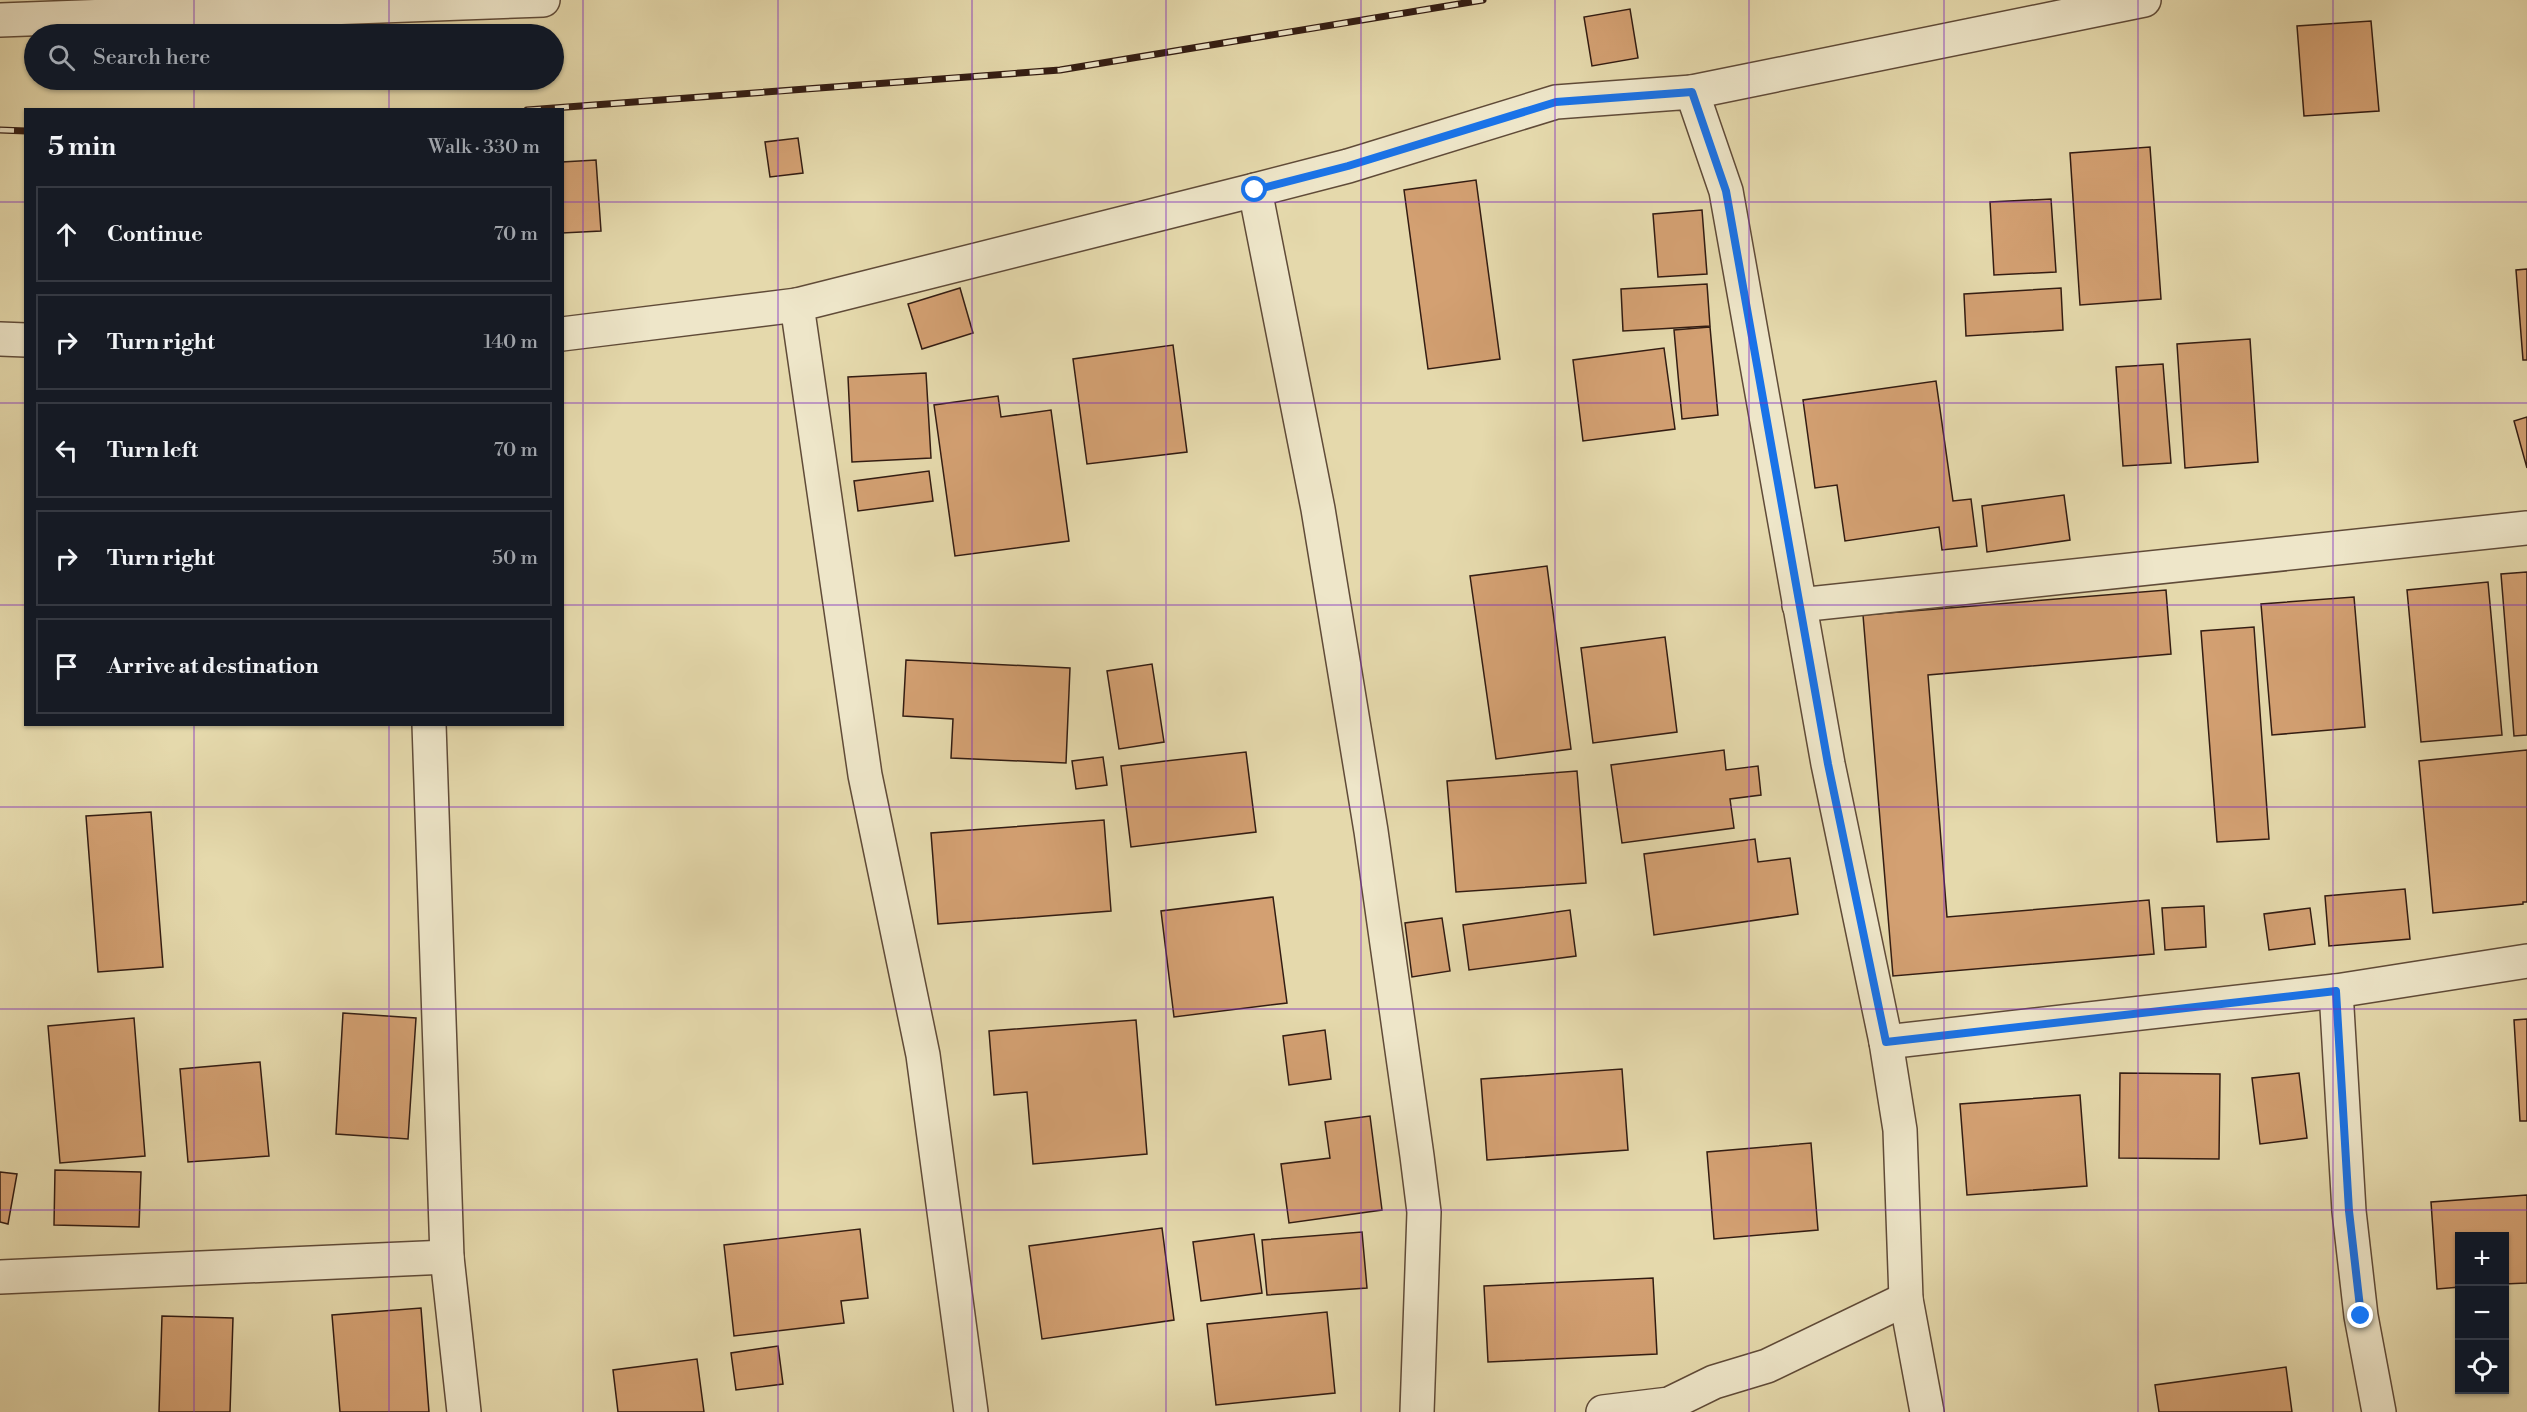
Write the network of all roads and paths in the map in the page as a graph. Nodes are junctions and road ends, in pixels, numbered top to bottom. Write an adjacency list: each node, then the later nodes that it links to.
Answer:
1 (543, 0): 3 (street)
2 (2144, 0): 4 (street)
3 (0, 20)
4 (1692, 92): 5 (street); 11 (street)
5 (1255, 190): 6 (street); 21 (street)
6 (797, 305): 7 (street); 20 (street)
7 (564, 334)
8 (0, 339): 9 (street)
9 (24, 340)
10 (2527, 528): 11 (street)
11 (1799, 605): 15 (street)
12 (429, 726): 16 (street)
13 (2527, 961): 14 (street)
14 (2336, 991): 15 (street); 24 (street)
15 (1886, 1042): 18 (street)
16 (447, 1257): 17 (street); 19 (street)
17 (0, 1277)
18 (1906, 1299): 22 (street); 23 (street)
19 (464, 1412)
20 (971, 1412)
21 (1417, 1412)
22 (1603, 1412)
23 (1927, 1412)
24 (2379, 1412)

